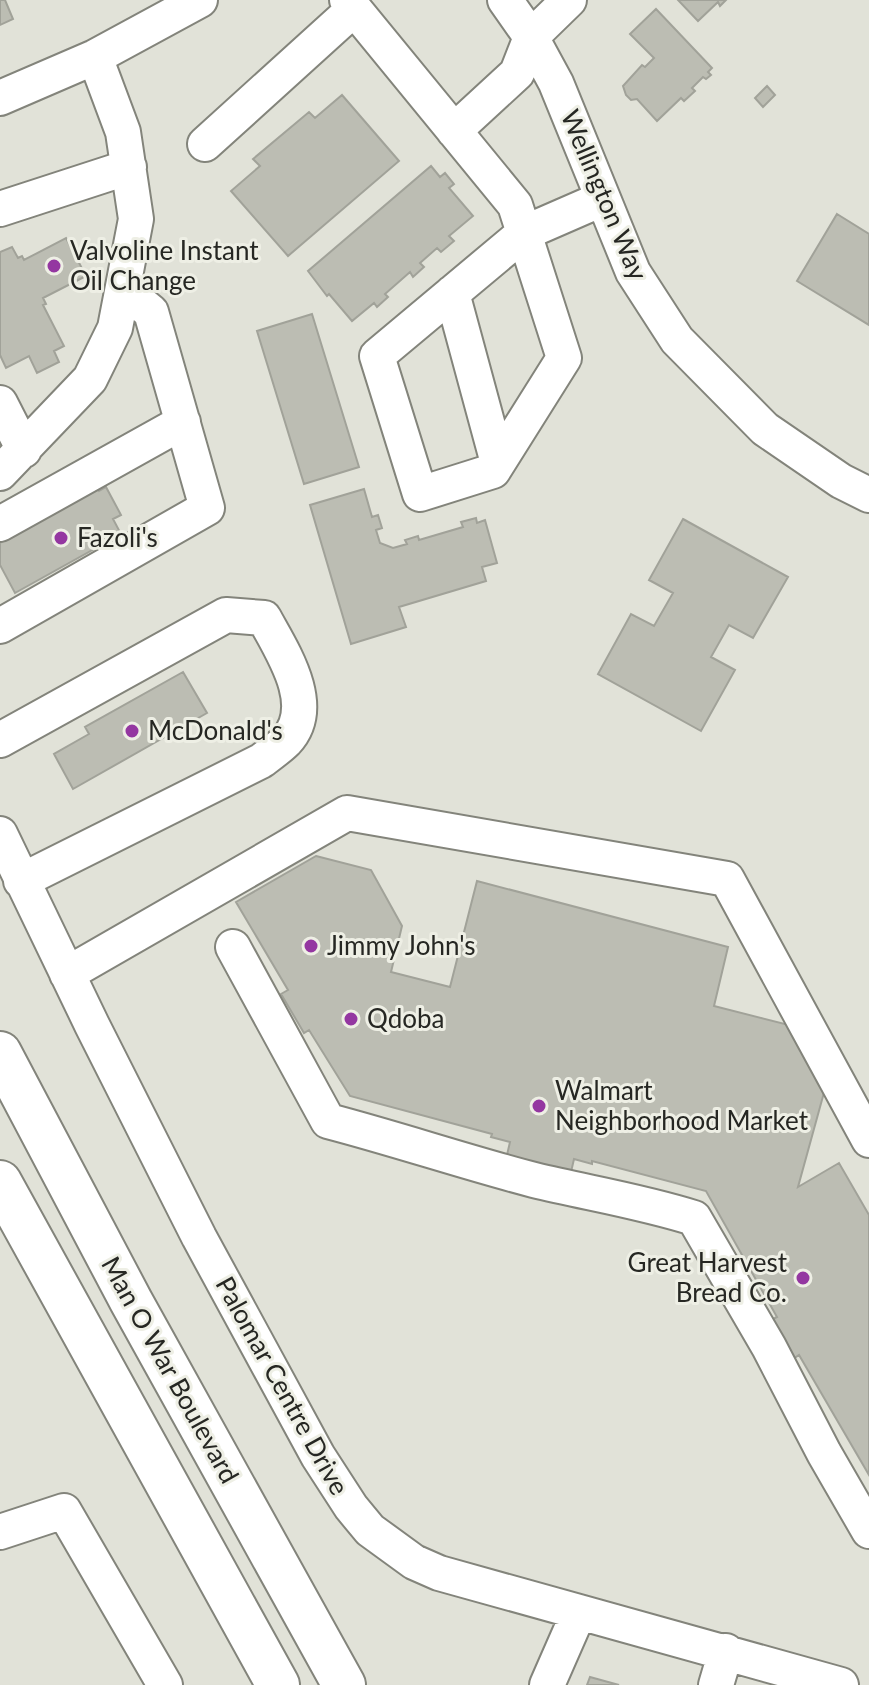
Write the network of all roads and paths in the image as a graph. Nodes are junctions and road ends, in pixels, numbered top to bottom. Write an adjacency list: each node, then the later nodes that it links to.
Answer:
1 (200, 0): 6 (street)
2 (505, 0): 5 (street, Wellington Way)
3 (569, 0): 5 (street)
4 (350, 4): 8 (street); 9 (street)
5 (531, 37): 8 (street); 11 (street, Wellington Way)
6 (95, 57): 7 (street); 10 (street)
7 (0, 98)
8 (454, 131): 13 (street)
9 (205, 144)
10 (129, 167): 12 (street); 14 (street)
11 (602, 199): 13 (street); 20 (street, Wellington Way)
12 (0, 209)
13 (524, 233): 15 (street); 19 (street)
14 (123, 289): 17 (street); 18 (street)
15 (452, 293): 19 (street); 19 (street)
16 (0, 403): 18 (street)
17 (183, 422): 21 (street); 22 (street)
18 (12, 462)
19 (498, 463)
20 (869, 495)
21 (0, 524)
22 (0, 626)
23 (0, 740): 25 (street)
24 (0, 834): 25 (street, Palomar Centre Drive)
25 (21, 881): 27 (street, Palomar Centre Drive)
26 (233, 947): 31 (street)
27 (67, 974): 29 (street); 33 (street, Palomar Centre Drive)
28 (0, 1053): 39 (main road, Man O War Boulevard)
29 (869, 1140)
30 (0, 1182): 38 (main road)
31 (869, 1531)
32 (0, 1532): 37 (street)
33 (579, 1612): 34 (street, Palomar Centre Drive); 35 (street)
34 (726, 1651): 36 (street, Palomar Centre Drive); 40 (street)
35 (554, 1671)
36 (823, 1683)
37 (165, 1685)
38 (278, 1685)
39 (344, 1685)
40 (716, 1685)

